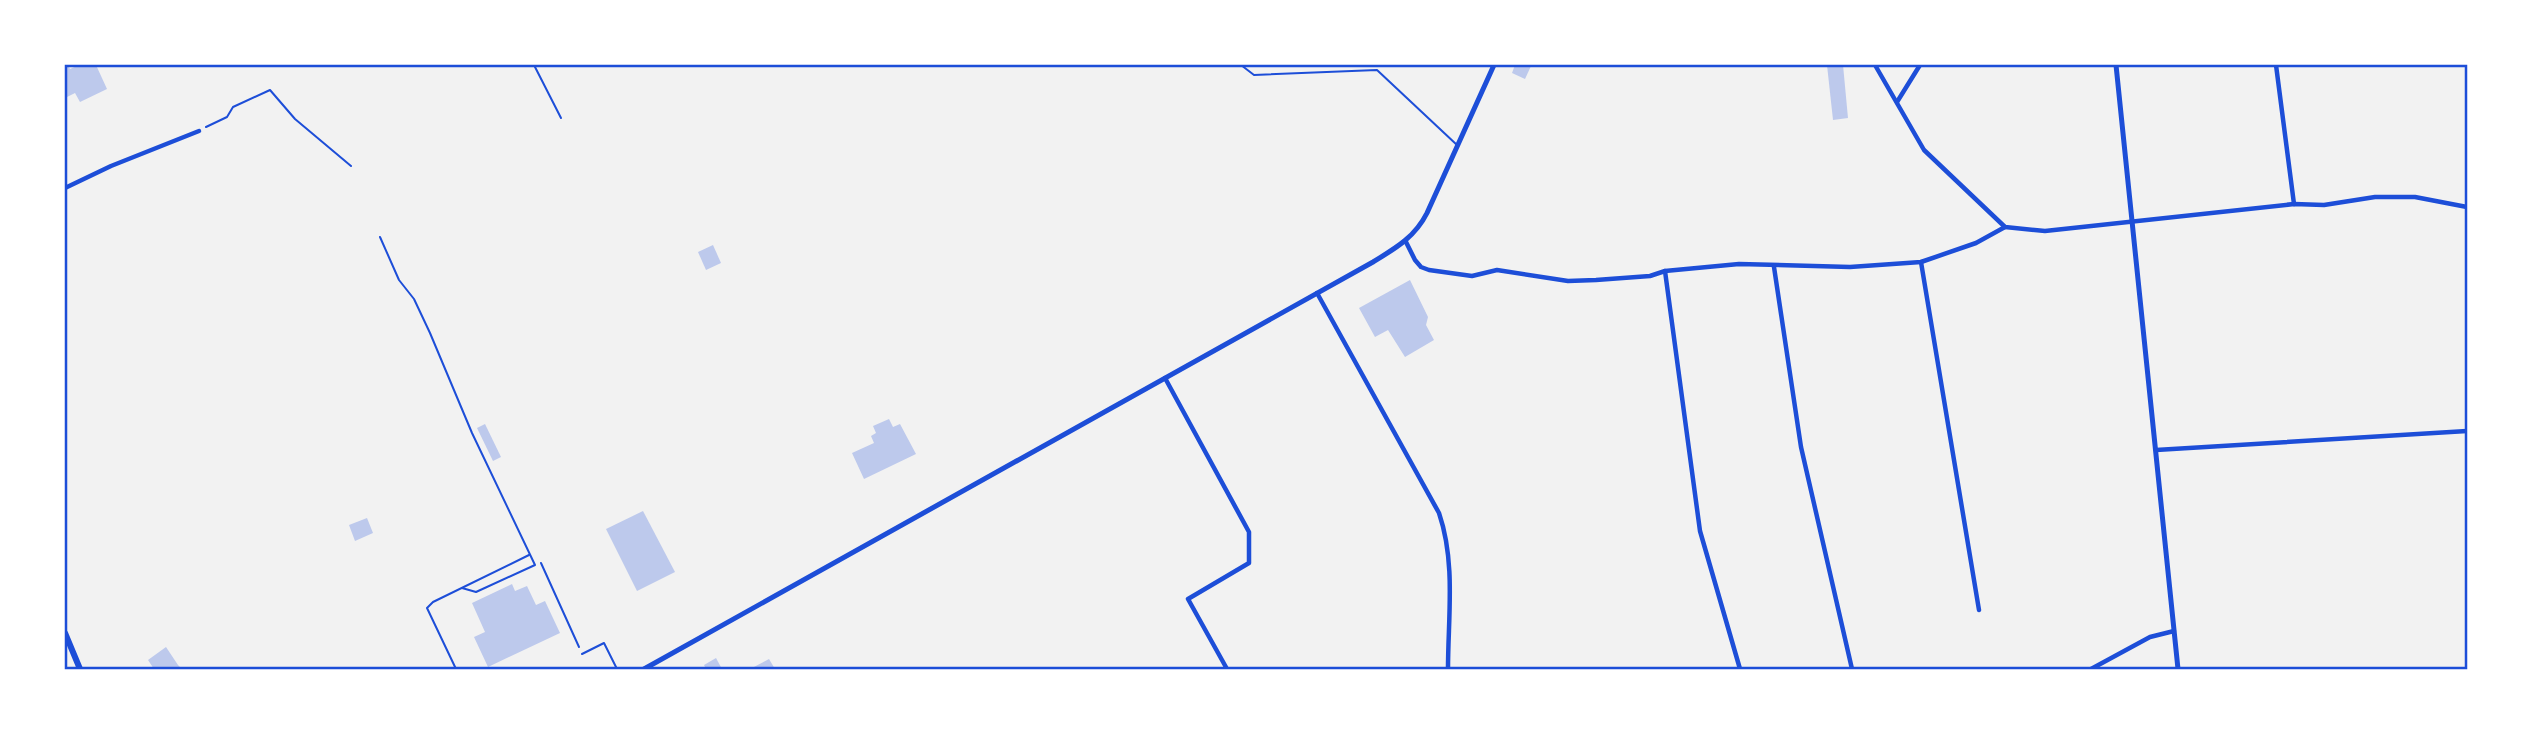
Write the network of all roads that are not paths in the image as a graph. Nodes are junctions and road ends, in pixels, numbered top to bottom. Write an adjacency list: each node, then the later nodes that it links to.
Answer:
1 (534, 65): 9 (lane)
2 (1241, 65): 11 (lane)
3 (1494, 65): 11 (street)
4 (1875, 65): 8 (street)
5 (1920, 65): 8 (street)
6 (2116, 65): 15 (street)
7 (2276, 65): 13 (street)
8 (1896, 102): 16 (street)
9 (561, 118)
10 (199, 131): 12 (street)
11 (1458, 145): 18 (street)
12 (65, 188)
13 (2294, 204): 14 (street); 15 (street)
14 (2467, 207)
15 (2132, 220): 16 (street); 25 (street)
16 (2005, 227): 19 (street)
17 (380, 237): 26 (lane)
18 (1406, 242): 21 (street); 22 (street)
19 (1922, 262): 20 (street); 28 (street)
20 (1774, 267): 21 (street); 40 (street)
21 (1665, 271): 39 (street)
22 (1317, 293): 23 (street); 38 (street)
23 (1166, 378): 36 (street); 37 (street)
24 (2467, 431): 25 (street)
25 (2156, 450): 29 (street)
26 (530, 555): 27 (lane); 27 (lane)
27 (462, 588): 34 (lane)
28 (1979, 610)
29 (2175, 631): 41 (street); 42 (street)
30 (65, 633): 32 (main road)
31 (582, 653): 35 (lane)
32 (79, 665): 33 (main road)
33 (85, 669)
34 (456, 669)
35 (617, 669)
36 (644, 669)
37 (1227, 669)
38 (1448, 669)
39 (1740, 669)
40 (1852, 669)
41 (2091, 669)
42 (2178, 669)

